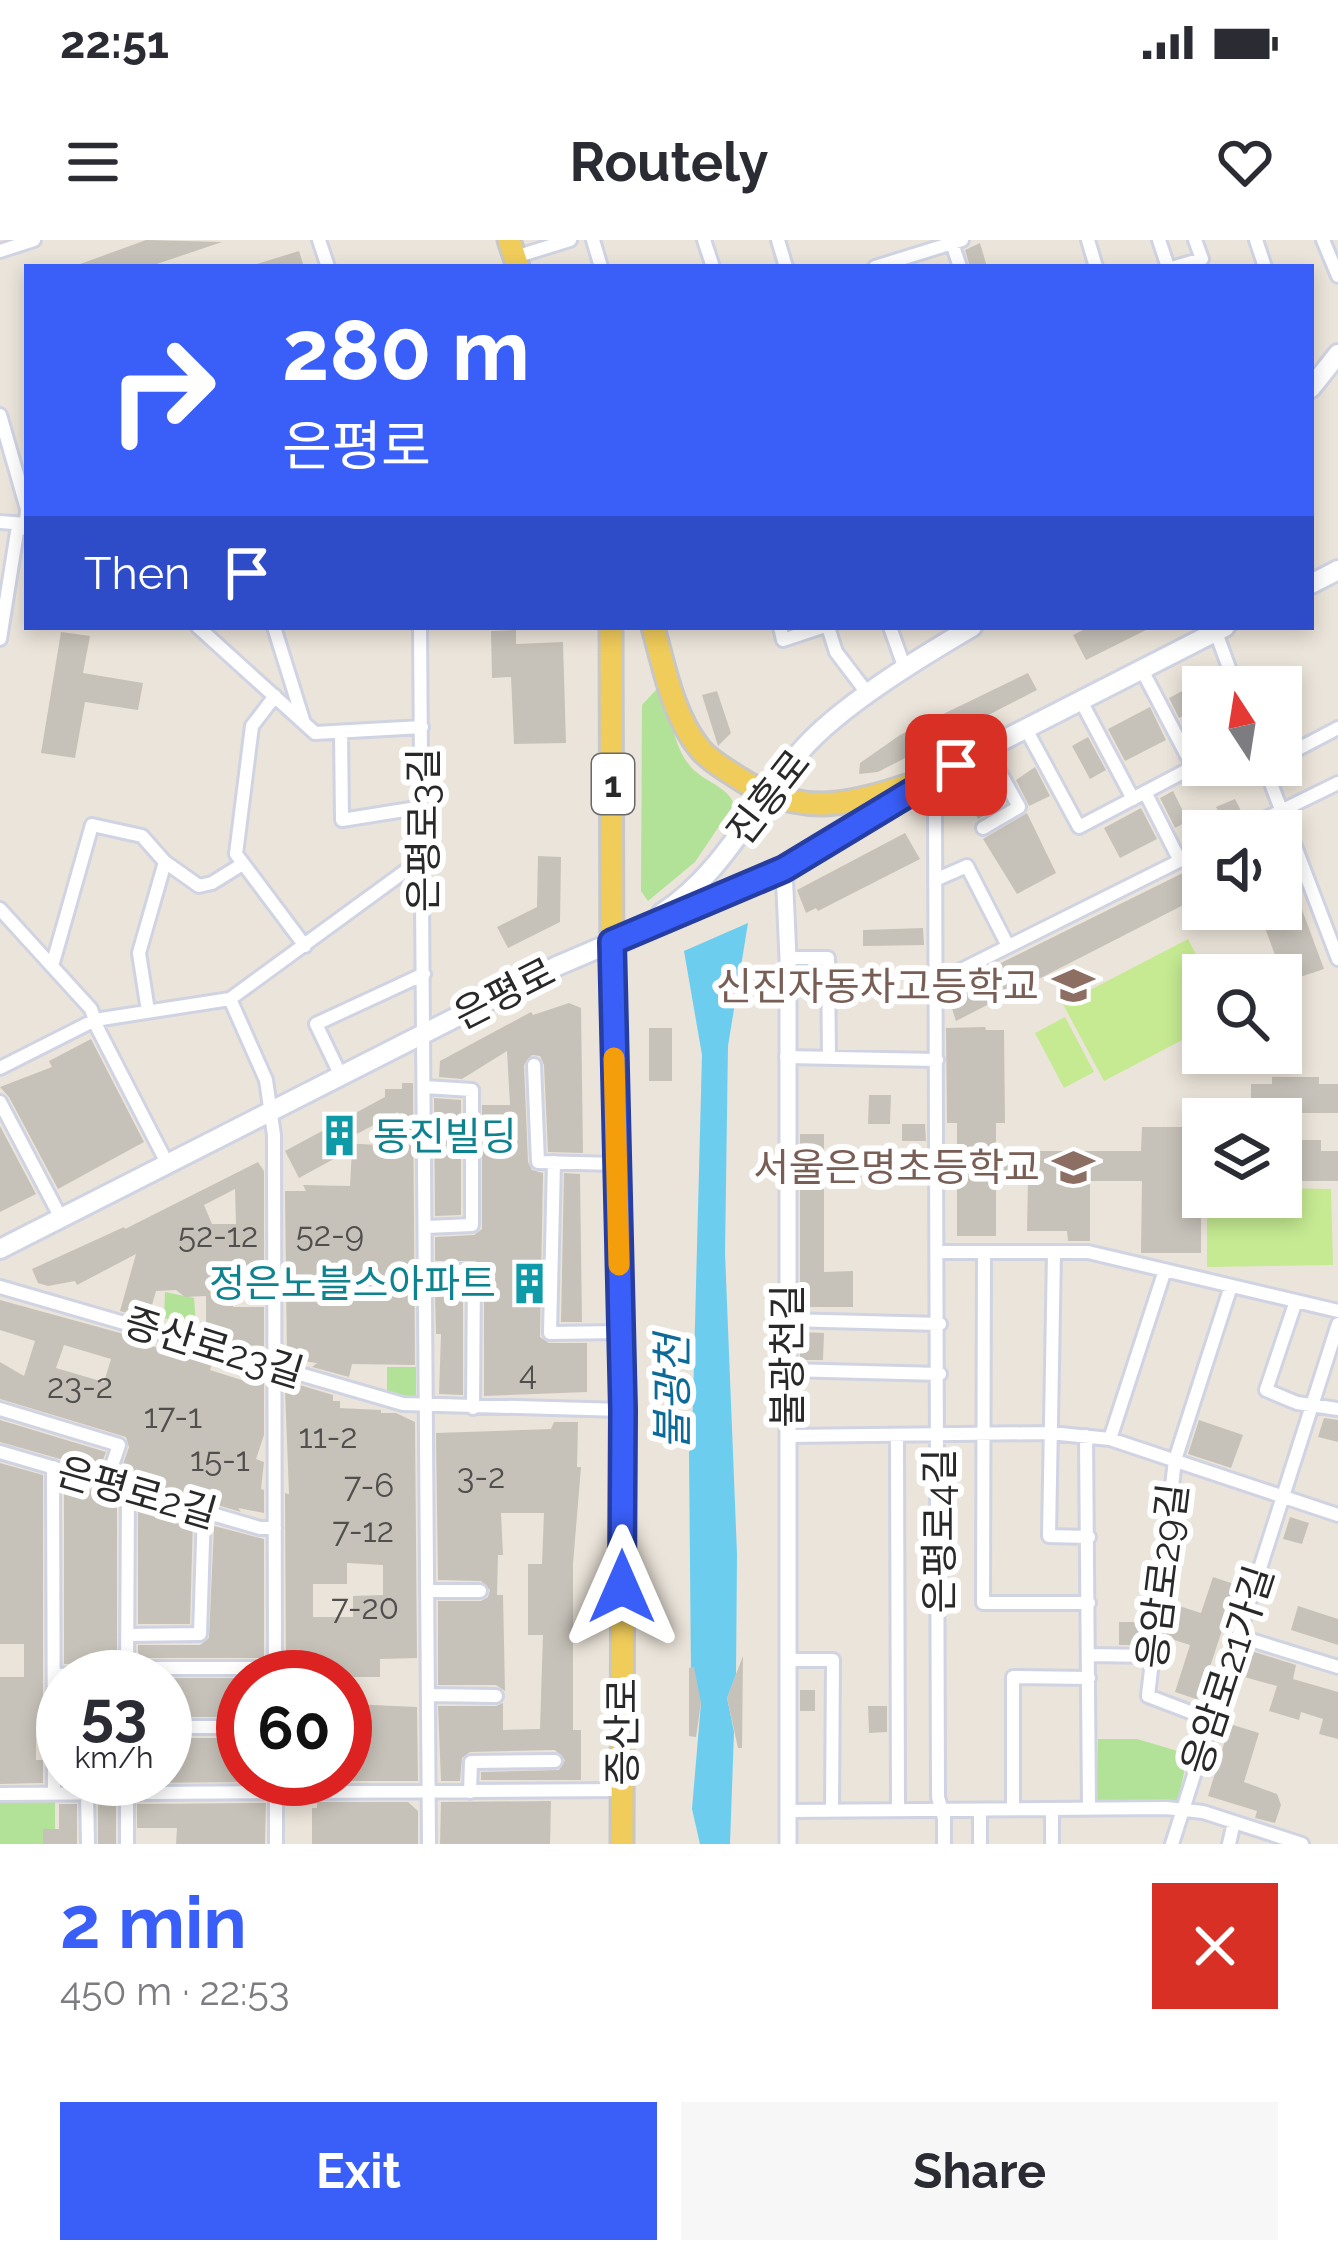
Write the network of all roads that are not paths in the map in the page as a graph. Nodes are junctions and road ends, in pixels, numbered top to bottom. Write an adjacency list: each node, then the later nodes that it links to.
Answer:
1 (34, 240): 6 (street)
2 (570, 240): 7 (street)
3 (1196, 240): 9 (street)
4 (1323, 240): 10 (street)
5 (957, 242): 8 (street)
6 (0, 251)
7 (514, 255)
8 (893, 264)
9 (1194, 264)
10 (1338, 276)
11 (1338, 354): 12 (main road)
12 (1314, 383)
13 (0, 415): 14 (street)
14 (24, 502)
15 (16, 524): 28 (street)
16 (201, 630): 33 (street)
17 (275, 630): 35 (street)
18 (420, 630): 36 (street, 은평로3길)
19 (611, 630): 57 (main road, 1)
20 (654, 630): 45 (main road)
21 (781, 630): 22 (street)
22 (815, 630)
23 (826, 630): 32 (street)
24 (891, 630): 30 (street)
25 (1216, 630): 31 (main road, 은평로)
26 (1218, 630): 29 (street)
27 (950, 633): 30 (main road, 진흥로)
28 (0, 639)
29 (1229, 666)
30 (905, 669): 32 (main road, 진흥로)
31 (1142, 670): 34 (main road, 은평로); 44 (street)
32 (868, 694): 45 (main road, 진흥로)
33 (275, 696): 35 (street); 52 (street)
34 (1081, 701): 37 (main road, 은평로); 44 (street)
35 (304, 723): 39 (street)
36 (422, 727): 39 (street); 46 (street, 은평로3길)
37 (1026, 728): 41 (main road, 은평로); 44 (street)
38 (1338, 728): 40 (street)
39 (341, 732): 46 (street)
40 (1302, 747)
41 (987, 749): 42 (main road, 은평로); 48 (street)
42 (925, 781): 45 (main road); 54 (main road, 은평로); 55 (street, 은평로4길)
43 (1338, 783): 47 (street)
44 (1139, 795): 49 (street)
45 (766, 796): 57 (main road, 진흥로)
46 (423, 807): 51 (street, 은평로3길)
47 (1282, 810)
48 (983, 827)
49 (1180, 861): 59 (street)
50 (166, 862): 52 (street); 62 (street); 66 (street)
51 (423, 864): 58 (street); 63 (street, 은평로3길)
52 (241, 865): 58 (street)
53 (1302, 867): 61 (street)
54 (784, 869): 57 (main road, 은평로); 60 (street, 불광천길)
55 (935, 880): 59 (street); 64 (street, 은평로4길)
56 (0, 909): 62 (street)
57 (612, 942): 68 (main road, 은평로); 79 (main road, 증산로 / 1)
58 (305, 946): 65 (street)
59 (1008, 946): 64 (street)
60 (788, 958): 69 (street, 불광천길); 70 (street)
61 (1338, 958)
62 (52, 966): 67 (street)
63 (424, 974): 68 (street, 은평로3길); 74 (street)
64 (937, 982): 71 (street, 은평로4길)
65 (230, 999): 66 (street); 77 (street)
66 (148, 1011): 67 (street)
67 (95, 1020): 73 (street); 80 (street)
68 (424, 1034): 74 (main road, 은평로); 75 (street, 은평로)
69 (786, 1057): 70 (street); 93 (street, 불광천길)
70 (829, 1058): 71 (street)
71 (937, 1060): 84 (street, 은평로4길)
72 (534, 1065): 78 (street)
73 (0, 1068)
74 (341, 1076): 77 (main road, 은평로)
75 (425, 1087): 82 (street, 은평로); 82 (street, 은평로)
76 (0, 1102): 81 (street)
77 (272, 1112): 80 (main road, 은평로); 97 (street)
78 (554, 1162): 79 (street); 96 (street)
79 (616, 1164): 96 (main road, 증산로 / 1)
80 (168, 1165): 81 (main road, 은평로)
81 (62, 1220): 83 (main road, 은평로)
82 (426, 1227): 88 (street)
83 (0, 1250)
84 (939, 1252): 85 (street); 94 (street, 은평로4길)
85 (984, 1252): 86 (street); 107 (street, 응암로29길)
86 (1054, 1252): 87 (street); 106 (street, 응암로29길)
87 (1165, 1270): 89 (street); 112 (street, 응암로29길)
88 (427, 1271): 101 (street); 102 (street)
89 (1231, 1286): 91 (street); 114 (street, 응암로29길)
90 (0, 1287): 97 (street, 증산로23길)
91 (1296, 1301): 92 (street); 100 (street)
92 (1338, 1311)
93 (787, 1319): 94 (street); 98 (street, 불광천길)
94 (940, 1324): 99 (street, 은평로4길)
95 (1338, 1324): 100 (street, 응암로21가길)
96 (621, 1332): 105 (main road, 증산로 / 1)
97 (276, 1366): 101 (street, 증산로23길); 121 (street)
98 (787, 1370): 99 (street); 108 (street, 불광천길)
99 (940, 1374): 110 (street, 은평로4길)
100 (1312, 1404): 104 (street); 118 (street, 응암로21가길)
101 (428, 1407): 102 (street, 증산로23길); 123 (street)
102 (472, 1408): 105 (street, 증산로23길)
103 (0, 1409): 116 (street, 은평로2길)
104 (1338, 1409)
105 (623, 1410): 141 (main road, 증산로 / 1)
106 (1050, 1433): 107 (street, 응암로29길); 111 (street, 응암로29길); 122 (street, 응암로29길)
107 (982, 1435): 110 (street, 응암로29길); 125 (street, 응암로29길)
108 (787, 1436): 109 (street, 응암로29길); 133 (street, 불광천길)
109 (897, 1436): 110 (street, 응암로29길); 153 (street)
110 (940, 1436): 154 (street, 은평로4길)
111 (1086, 1436): 112 (street, 응암로29길); 122 (street, 응암로29길)
112 (1110, 1439): 114 (street, 응암로29길)
113 (0, 1452): 115 (street, 은평로2길)
114 (1174, 1460): 118 (street, 응암로29길); 132 (street, 응암로29길)
115 (53, 1467): 116 (street, 은평로2길); 128 (street)
116 (106, 1483): 117 (street, 은평로2길)
117 (128, 1489): 119 (street, 은평로2길); 126 (street)
118 (1282, 1497): 120 (street, 응암로29길); 127 (street, 응암로21가길)
119 (204, 1511): 121 (street, 은평로2길); 126 (street)
120 (1338, 1515)
121 (275, 1528): 130 (street)
122 (1089, 1537): 125 (street, 응암로29길)
123 (428, 1591): 124 (street); 136 (street)
124 (480, 1591)
125 (1089, 1603): 131 (street, 응암로29길)
126 (127, 1635): 129 (street)
127 (1238, 1636): 134 (street); 138 (street, 응암로21가길)
128 (54, 1650)
129 (127, 1650)
130 (275, 1650)
131 (1089, 1655): 132 (street); 135 (street, 응암로29길)
132 (1150, 1656): 138 (street, 응암로29길)
133 (788, 1660): 152 (street); 157 (street, 불광천길)
134 (1338, 1667)
135 (1089, 1678): 149 (street); 151 (street, 응암로29길)
136 (428, 1695): 137 (street); 142 (street)
137 (496, 1696)
138 (1211, 1720): 156 (street, 응암로21가길)
139 (555, 1762): 143 (street)
140 (372, 1790): 142 (street)
141 (622, 1790): 143 (street); 163 (main road, 증산로 / 1)
142 (428, 1792): 143 (street); 162 (street)
143 (470, 1792)
144 (0, 1794): 145 (street)
145 (36, 1794)
146 (87, 1806): 159 (street)
147 (128, 1806): 160 (street)
148 (275, 1806): 161 (street)
149 (1013, 1809): 150 (street); 155 (street)
150 (1052, 1809): 151 (street); 167 (street)
151 (1089, 1809): 156 (street)
152 (832, 1810): 153 (street); 157 (street)
153 (898, 1810): 154 (street)
154 (941, 1810): 155 (street); 165 (street, 은평로4길)
155 (980, 1810): 166 (street)
156 (1183, 1810): 158 (street); 168 (street, 응암로21가길)
157 (788, 1811): 164 (street, 불광천길)
158 (1234, 1822): 169 (street); 170 (street)
159 (88, 1844)
160 (128, 1844)
161 (276, 1844)
162 (428, 1844)
163 (622, 1844)
164 (788, 1844)
165 (944, 1844)
166 (980, 1844)
167 (1052, 1844)
168 (1172, 1844)
169 (1229, 1844)
170 (1302, 1844)

